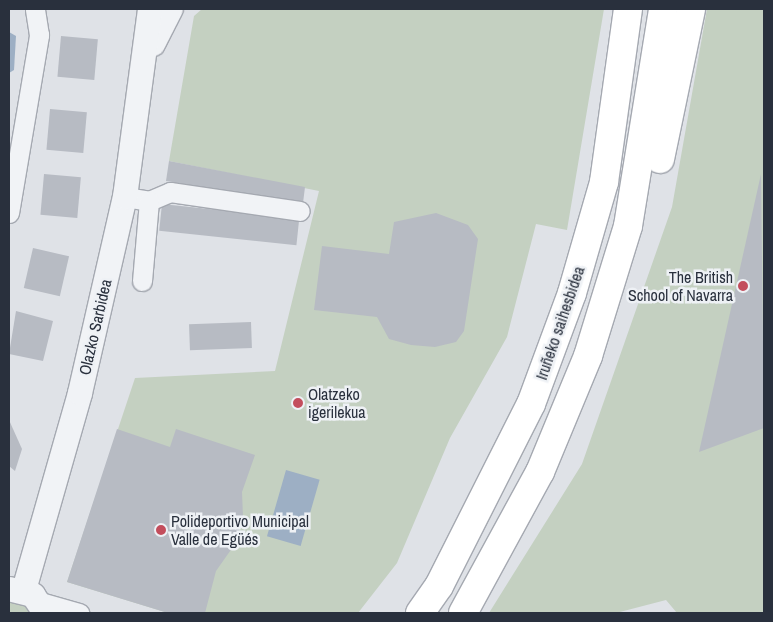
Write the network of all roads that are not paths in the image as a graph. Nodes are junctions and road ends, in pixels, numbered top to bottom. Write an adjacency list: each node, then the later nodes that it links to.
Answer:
1 (35, 9): 11 (street)
2 (150, 9): 7 (street, Olazko Sarbidea)
3 (171, 9): 7 (street, Olazko Sarbidea)
4 (663, 9): 13 (highway)
5 (691, 9): 13 (highway)
6 (627, 15): 16 (highway, Iruñeko saihesbidea)
7 (146, 60): 8 (street, Olazko Sarbidea)
8 (126, 196): 9 (street); 14 (street, Olazko Sarbidea)
9 (149, 201): 10 (street); 12 (street)
10 (300, 211)
11 (9, 213)
12 (142, 281)
13 (540, 472): 17 (highway)
14 (30, 599): 15 (street)
15 (78, 613)
16 (420, 613)
17 (463, 613)

